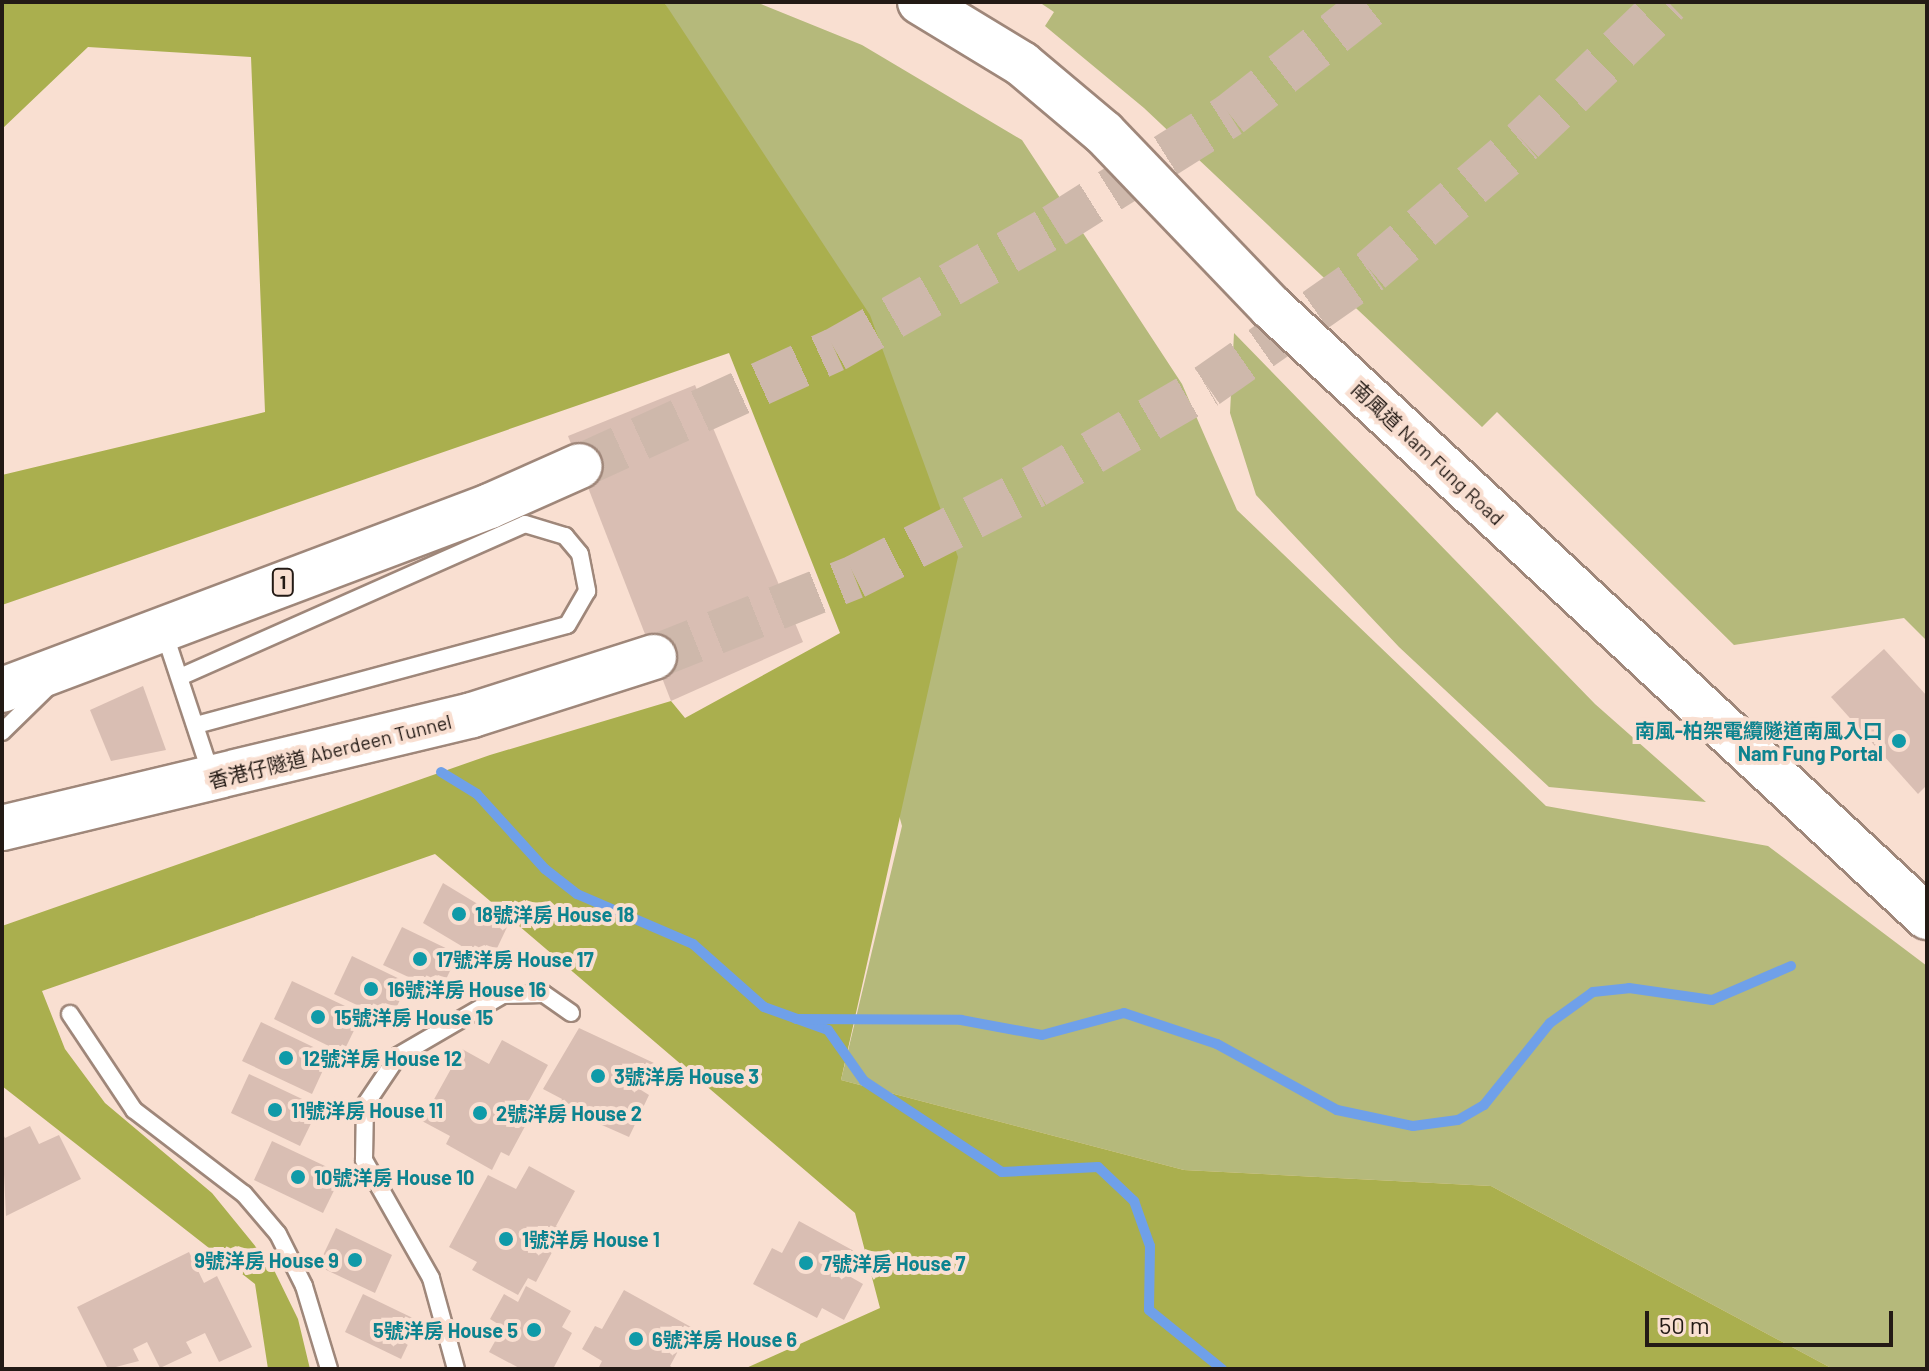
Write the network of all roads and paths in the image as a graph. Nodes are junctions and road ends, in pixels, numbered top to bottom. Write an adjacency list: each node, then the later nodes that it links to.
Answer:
1 (920, 2): 12 (main road, 南風道 Nam Fung Road)
2 (580, 466): 3 (main road, 1)
3 (162, 627): 5 (main road, 1); 6 (lane)
4 (654, 657): 10 (main road, 香港仔隧道 Aberdeen Tunnel)
5 (76, 659): 7 (main road, 1); 9 (lane)
6 (180, 677): 8 (lane); 8 (lane)
7 (2, 690)
8 (196, 725): 10 (lane)
9 (2, 732)
10 (213, 781): 11 (main road, 香港仔隧道 Aberdeen Tunnel)
11 (9, 816)
12 (1927, 917)
13 (571, 1013): 16 (lane)
14 (70, 1014): 15 (lane)
15 (329, 1369)
16 (456, 1369)

